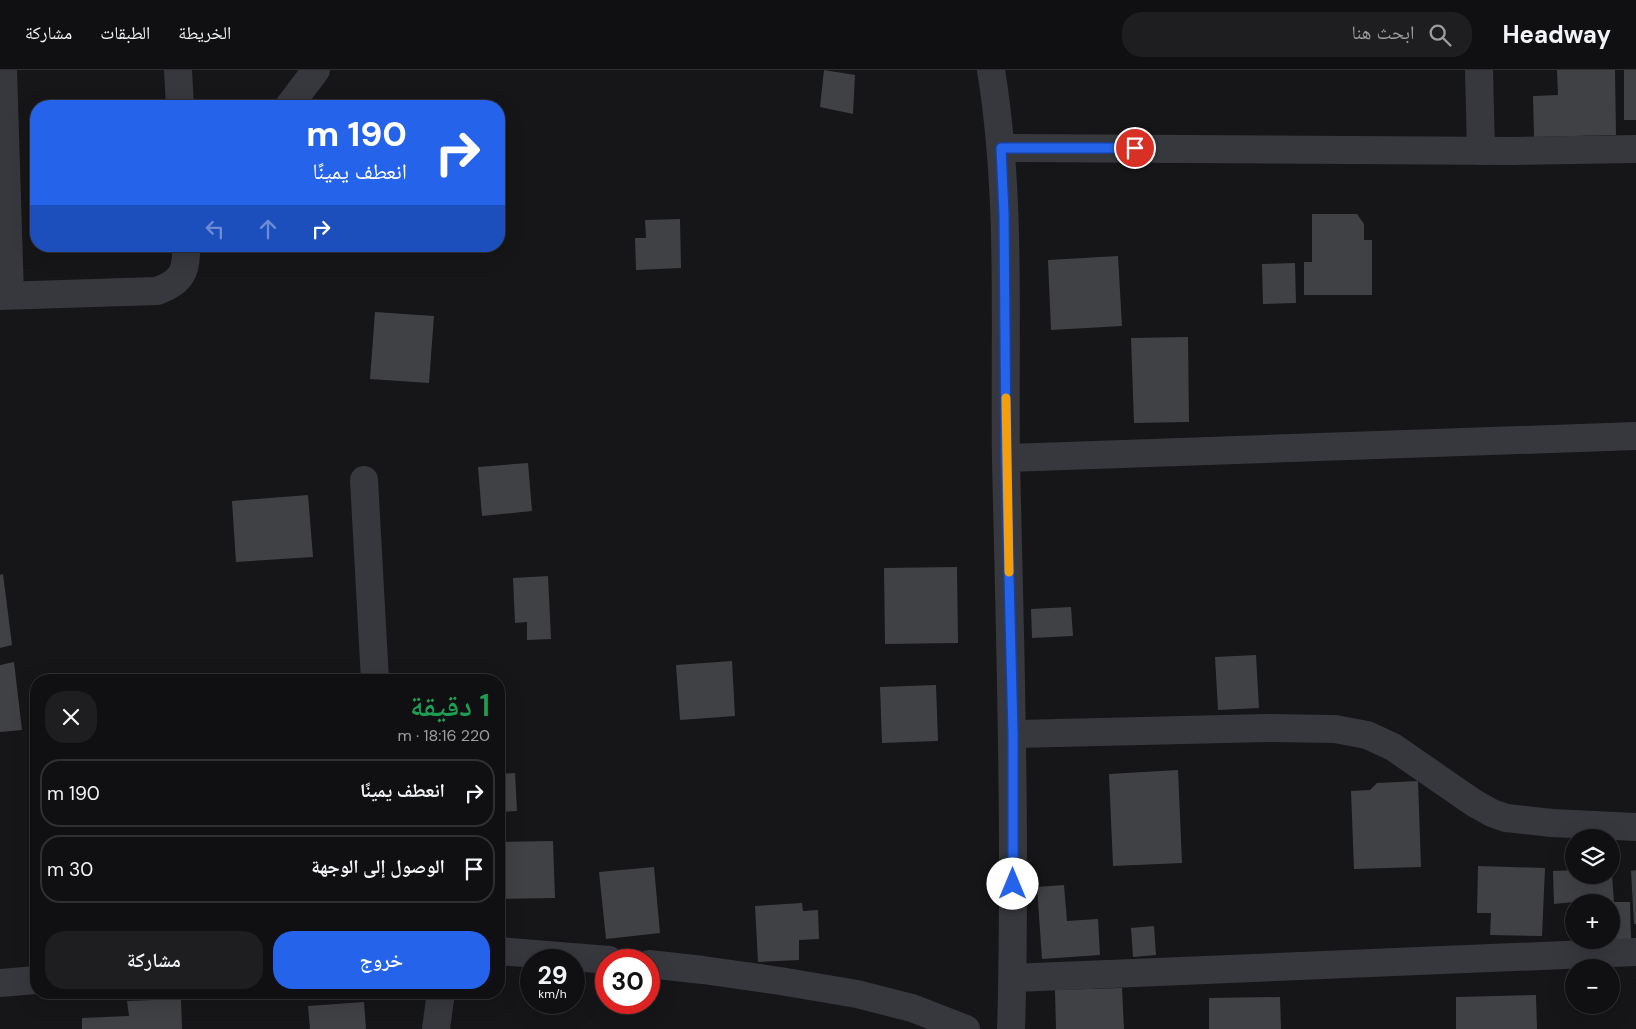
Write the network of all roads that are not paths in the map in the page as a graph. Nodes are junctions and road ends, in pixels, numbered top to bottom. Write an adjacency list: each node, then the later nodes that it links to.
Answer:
1 (3, 70): 12 (street)
2 (178, 70): 6 (street)
3 (316, 70): 7 (street)
4 (991, 70): 8 (street)
5 (1478, 70): 10 (street)
6 (180, 100)
7 (294, 100)
8 (1001, 148): 10 (street); 14 (street)
9 (1636, 149): 10 (street)
10 (1481, 150)
11 (186, 252): 12 (street)
12 (5, 295)
13 (1636, 436): 14 (street)
14 (1006, 458): 17 (street)
15 (364, 480): 16 (street)
16 (375, 674)
17 (1013, 734): 18 (street); 23 (street)
18 (1636, 827)
19 (505, 951): 21 (street)
20 (1636, 952): 23 (street)
21 (595, 959)
22 (660, 965): 28 (street)
23 (1013, 978): 29 (street)
24 (30, 980): 25 (street)
25 (0, 983)
26 (440, 999): 27 (street)
27 (436, 1029)
28 (966, 1029)
29 (1010, 1029)

